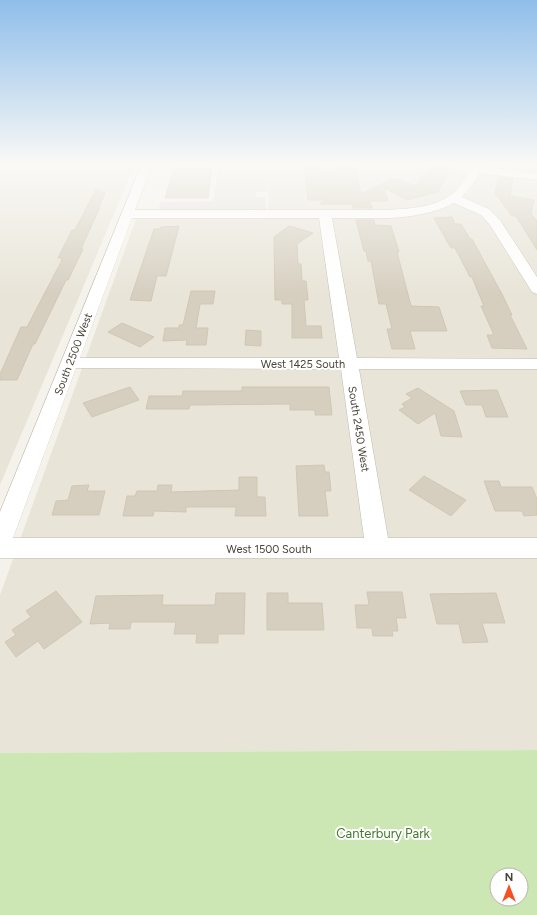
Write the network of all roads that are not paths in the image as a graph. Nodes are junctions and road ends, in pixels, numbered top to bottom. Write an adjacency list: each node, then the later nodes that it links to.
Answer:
1 (129, 209): 4 (street, South 2500 West)
2 (424, 209): 5 (street)
3 (478, 209): 6 (street)
4 (127, 214): 5 (street); 7 (street, South 2500 West)
5 (325, 214): 8 (street, South 2450 West)
6 (537, 289)
7 (69, 363): 8 (street, West 1425 South); 10 (street, South 2500 West)
8 (349, 364): 9 (street, West 1425 South); 13 (street, South 2450 West)
9 (537, 364)
10 (0, 541)
11 (0, 548): 13 (street, West 1500 South)
12 (537, 548): 13 (street, West 1500 South)
13 (378, 549)

